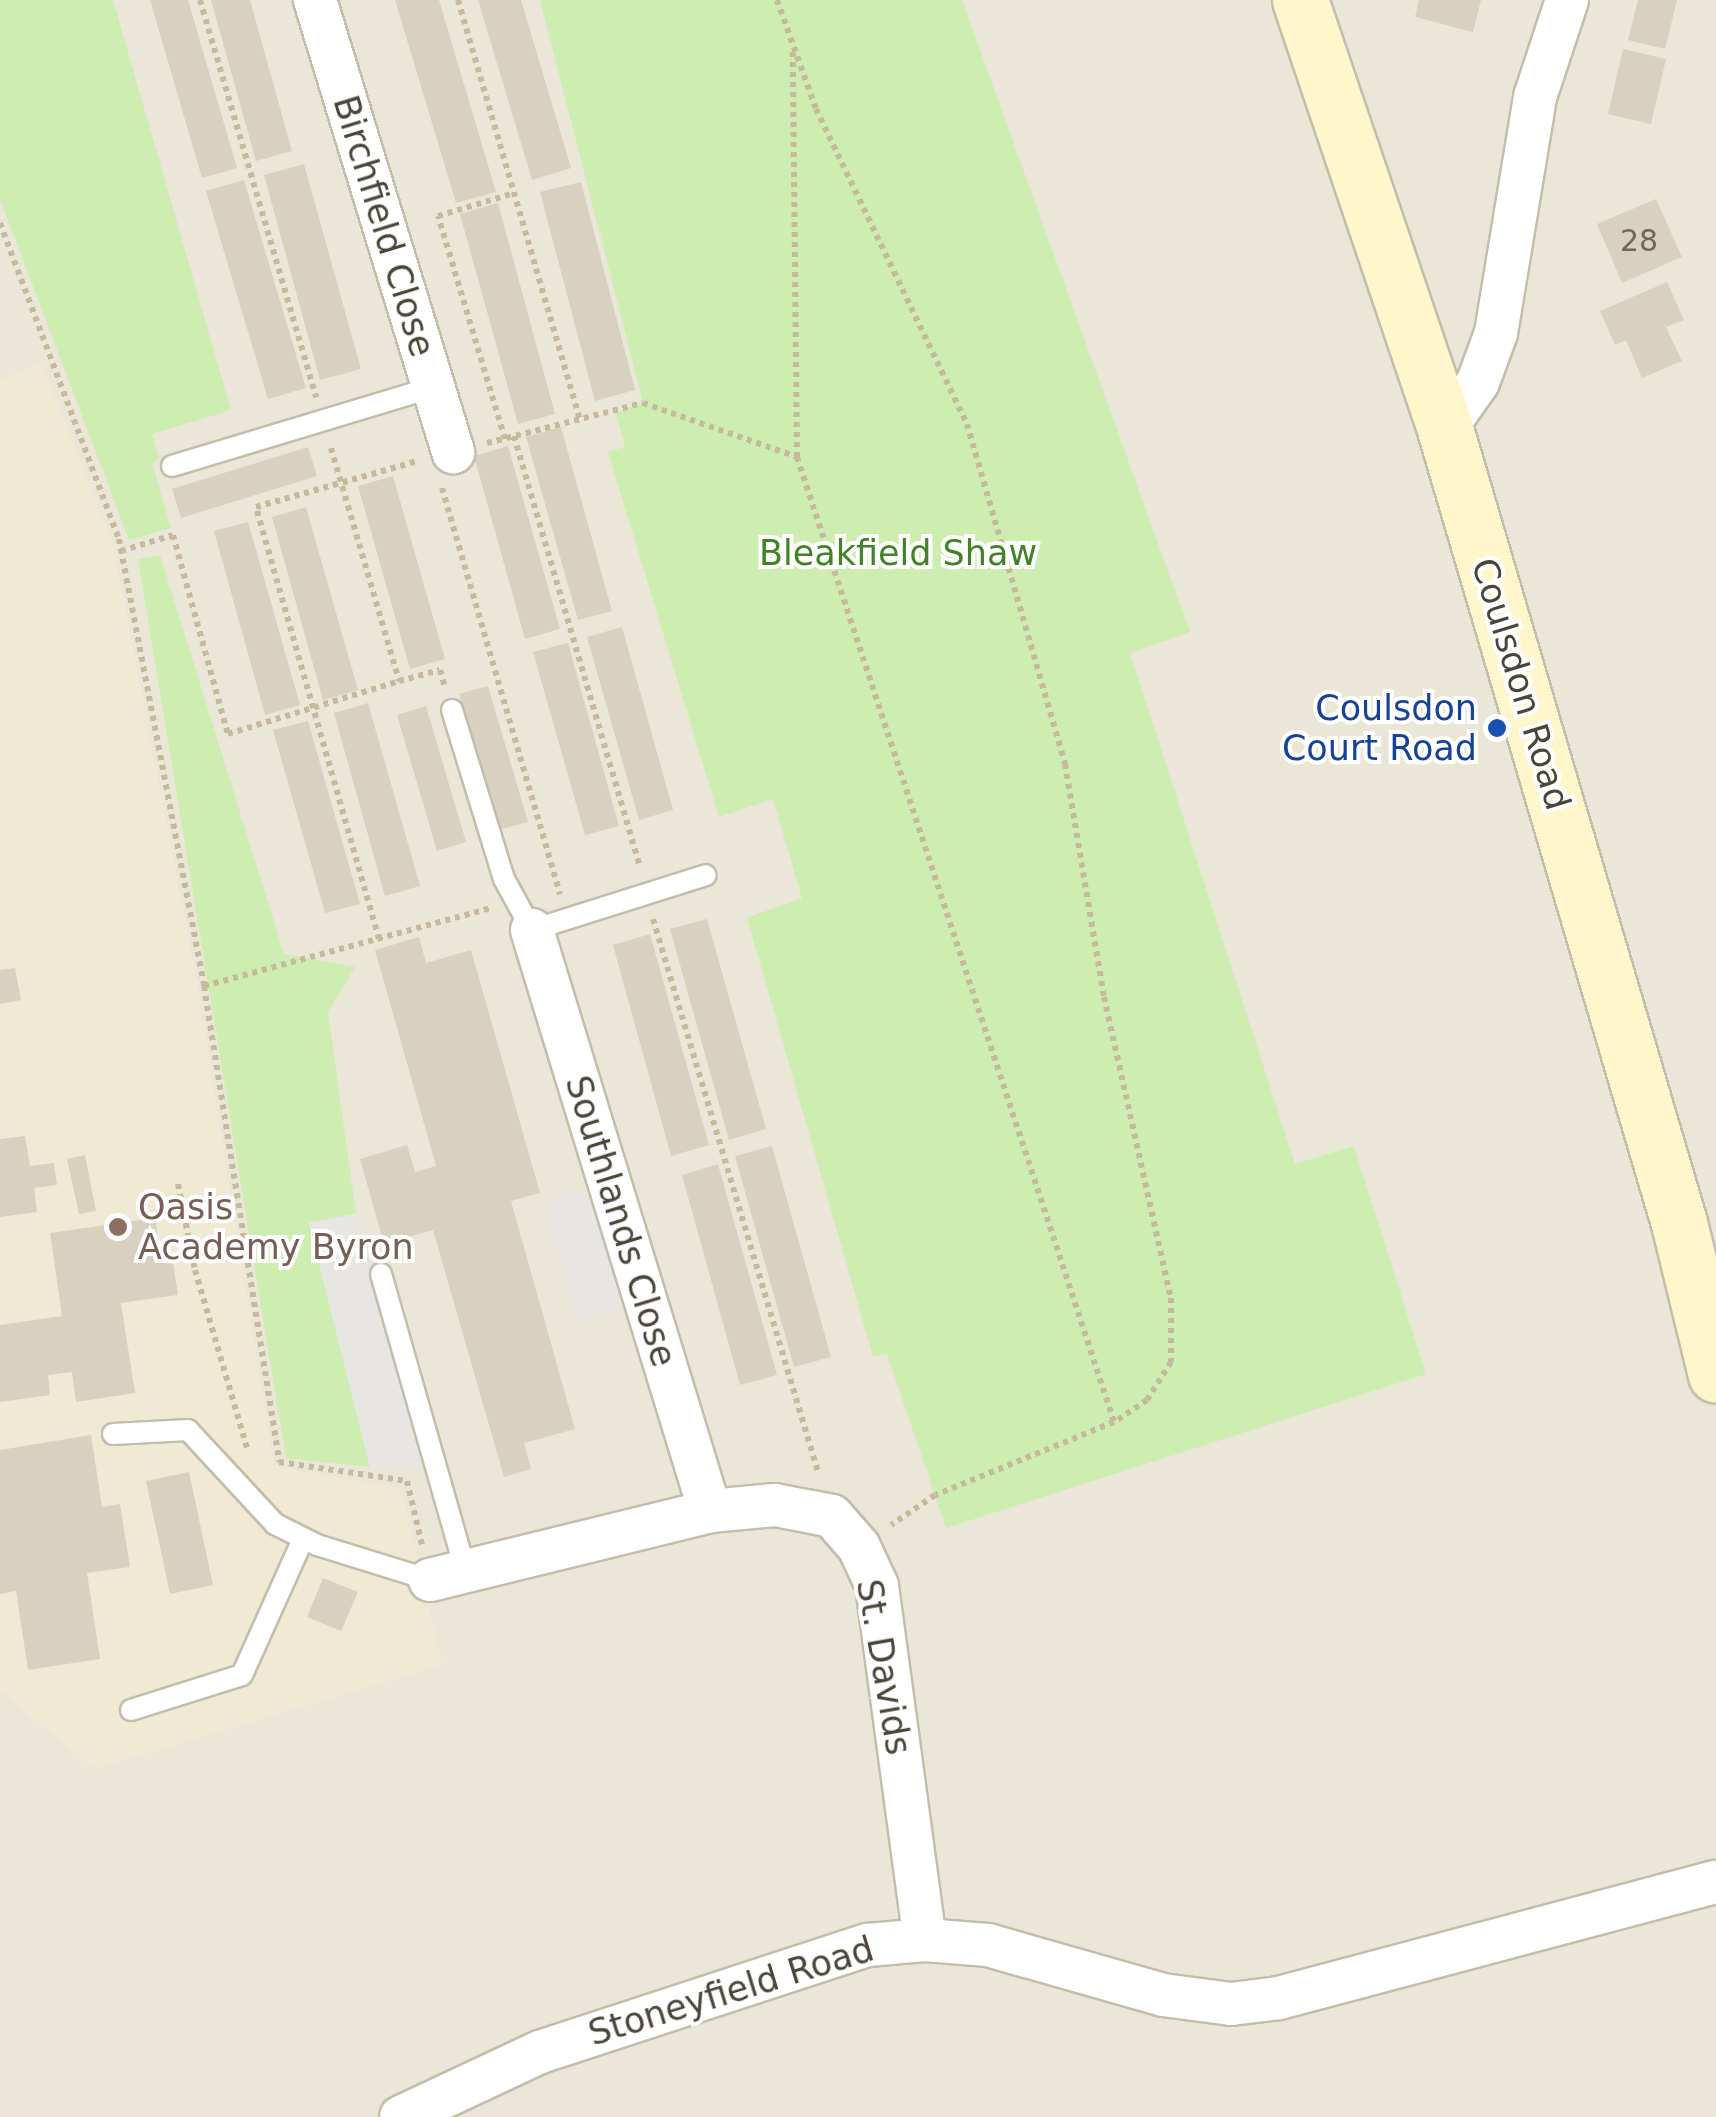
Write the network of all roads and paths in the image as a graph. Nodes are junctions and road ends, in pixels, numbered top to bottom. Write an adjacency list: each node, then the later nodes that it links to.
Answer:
1 (200, 0): 12 (path)
2 (315, 0): 10 (street, Birchfield Close)
3 (458, 0): 8 (path)
4 (778, 0): 7 (path)
5 (1300, 0): 13 (main road, Coulsdon Road)
6 (1567, 0): 13 (street)
7 (792, 42): 17 (path); 32 (path)
8 (514, 193): 11 (path); 15 (path)
9 (0, 223): 20 (path)
10 (433, 387): 12 (lane); 16 (street, Birchfield Close)
11 (580, 419): 14 (path); 17 (path)
12 (324, 423): 18 (lane); 19 (path)
13 (1446, 429): 31 (main road, Coulsdon Road)
14 (514, 436): 15 (path); 25 (path)
15 (505, 438): 16 (path)
16 (443, 455): 19 (path); 26 (path)
17 (797, 457): 32 (path)
18 (172, 466)
19 (341, 481): 21 (path); 22 (path)
20 (121, 550): 22 (path); 28 (path)
21 (399, 681): 22 (path); 23 (path)
22 (315, 708): 27 (path)
23 (452, 710): 26 (lane)
24 (706, 876): 25 (lane)
25 (646, 894): 26 (lane); 36 (path)
26 (539, 917): 27 (path); 35 (street, Southlands Close)
27 (379, 938): 28 (path)
28 (204, 986): 38 (path)
29 (178, 1184): 34 (path)
30 (381, 1274): 38 (lane)
31 (1716, 1375)
32 (1114, 1422): 36 (path)
33 (113, 1434): 37 (lane)
34 (252, 1458)
35 (710, 1512): 36 (street); 38 (street)
36 (845, 1532): 41 (street, St. Davids)
37 (304, 1539): 38 (lane); 39 (lane)
38 (436, 1570)
39 (131, 1710)
40 (1716, 1882): 41 (street, Stoneyfield Road)
41 (925, 1940): 42 (street, Stoneyfield Road)
42 (400, 2117)

